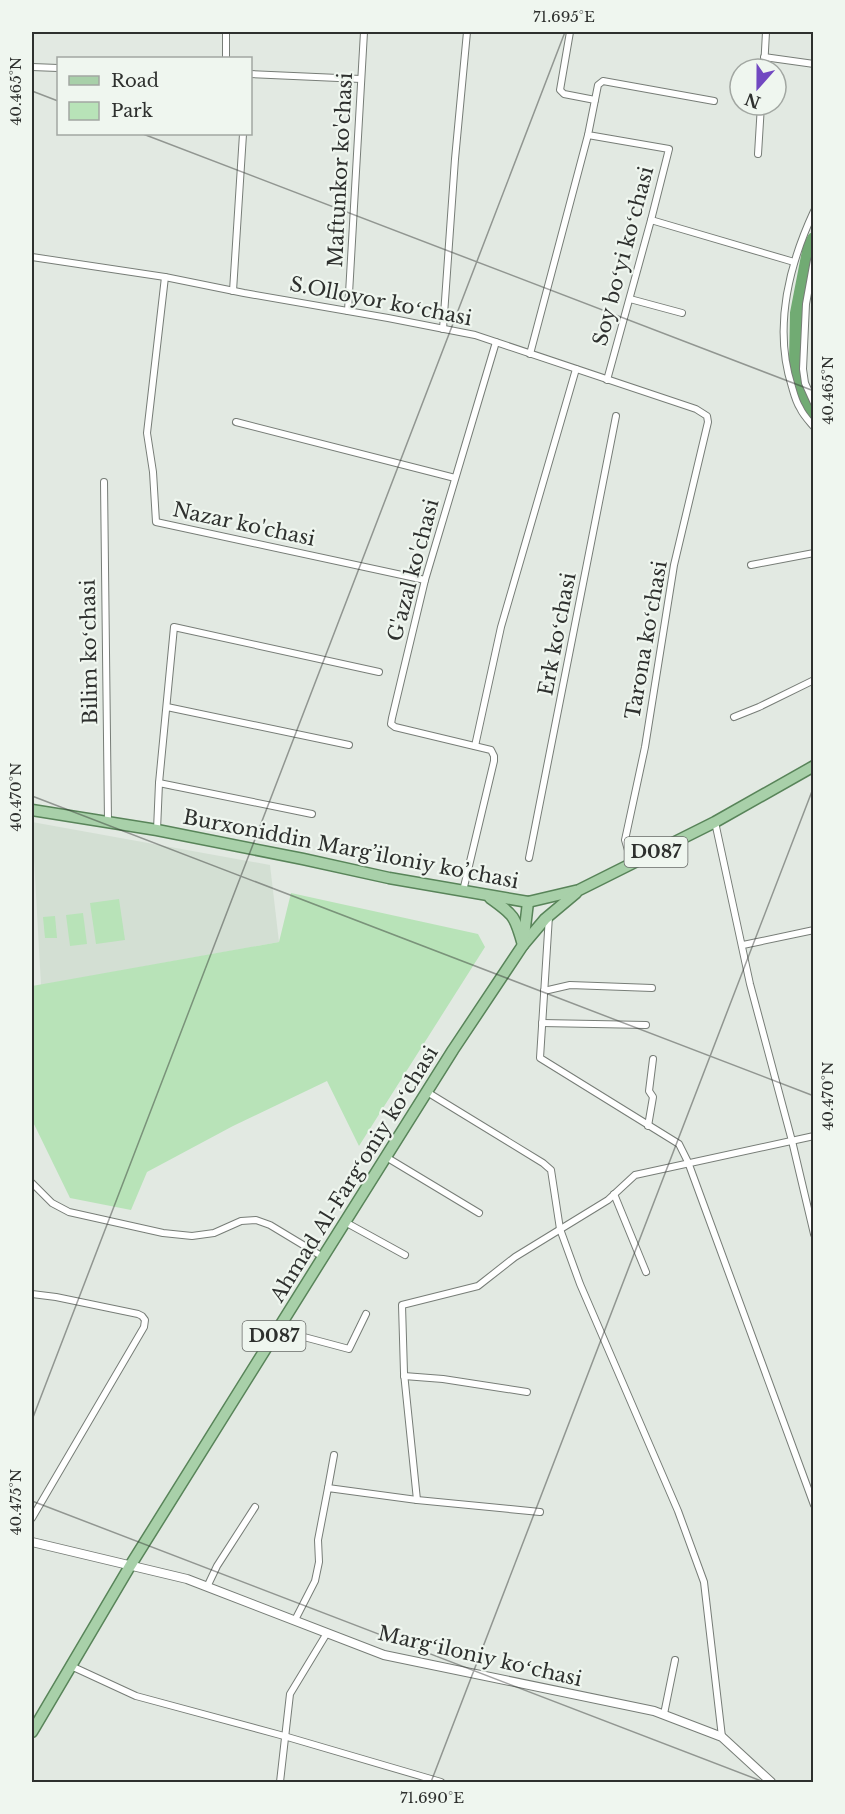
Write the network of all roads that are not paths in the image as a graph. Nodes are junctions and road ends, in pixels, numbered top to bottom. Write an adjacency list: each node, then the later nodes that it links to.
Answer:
1 (226, 32): 6 (street)
2 (364, 32): 13 (street, Maftunkor ko'chasi)
3 (467, 32): 30 (street)
4 (570, 32): 14 (street)
5 (766, 32): 7 (street)
6 (226, 57)
7 (764, 57)
8 (788, 60): 9 (street)
9 (813, 64)
10 (32, 67): 11 (street)
11 (57, 68)
12 (252, 74): 13 (street)
13 (361, 79): 28 (street, Maftunkor ko'chasi)
14 (596, 100): 15 (street); 18 (street)
15 (714, 101)
16 (760, 117): 19 (street)
17 (243, 135): 26 (street)
18 (588, 135): 21 (street, Soy boʻyi koʻchasi); 32 (street)
19 (758, 154)
20 (813, 211): 24 (street)
21 (651, 220): 24 (street); 27 (street, Soy boʻyi koʻchasi)
22 (32, 257): 25 (street, S.Olloyor koʻchasi)
23 (813, 260): 35 (street)
24 (795, 262): 39 (street)
25 (165, 277): 26 (street, S.Olloyor koʻchasi); 44 (street, Nazar ko'chasi)
26 (233, 291): 28 (street, S.Olloyor koʻchasi)
27 (630, 299): 29 (street); 34 (street, Soy boʻyi koʻchasi)
28 (348, 311): 30 (street, S.Olloyor koʻchasi)
29 (682, 314)
30 (443, 329): 31 (street, S.Olloyor koʻchasi)
31 (496, 342): 32 (street, S.Olloyor koʻchasi); 40 (street, G'azal ko'chasi)
32 (530, 354): 33 (street, S.Olloyor koʻchasi)
33 (576, 369): 34 (street, S.Olloyor koʻchasi); 50 (street)
34 (607, 380): 38 (street, S.Olloyor koʻchasi)
35 (813, 403)
36 (616, 416): 58 (street, Erk koʻchasi)
37 (236, 422): 40 (street)
38 (708, 422): 59 (street, Tarona koʻchasi)
39 (813, 427)
40 (455, 478): 44 (street, G'azal ko'chasi)
41 (104, 482): 55 (street, Bilim koʻchasi)
42 (813, 553): 43 (street)
43 (751, 566)
44 (425, 580): 50 (street, G'azal ko'chasi)
45 (379, 672): 47 (street)
46 (813, 680): 48 (street)
47 (167, 707): 49 (street); 52 (street)
48 (734, 717)
49 (350, 745)
50 (475, 746): 61 (street, G'azal ko'chasi)
51 (813, 766): 56 (main road, Burxoniddin Marg’iloniy ko’chasi / D087)
52 (159, 783): 54 (street); 57 (street)
53 (32, 810): 55 (main road, Burxoniddin Marg’iloniy ko’chasi)
54 (312, 814)
55 (108, 822): 57 (main road, Burxoniddin Marg’iloniy ko’chasi)
56 (715, 822): 59 (main road, Burxoniddin Marg’iloniy ko’chasi / D087); 67 (street)
57 (157, 830): 61 (main road, Burxoniddin Marg’iloniy ko’chasi)
58 (529, 858)
59 (632, 864): 60 (main road, Burxoniddin Marg’iloniy ko’chasi / D087)
60 (579, 890): 63 (main road, Burxoniddin Marg’iloniy ko’chasi / D087); 64 (main road, D087)
61 (463, 891): 62 (main road, Burxoniddin Marg’iloniy ko’chasi)
62 (488, 896): 63 (main road, Burxoniddin Marg’iloniy ko’chasi / D087); 66 (main road)
63 (528, 902): 66 (main road, D087)
64 (549, 916): 66 (main road, D087); 69 (street)
65 (813, 930): 67 (street)
66 (523, 945): 73 (main road, Ahmad Al-Fargʻoniy koʻchasi / D087)
67 (743, 945): 76 (street)
68 (652, 988): 69 (street)
69 (544, 991): 70 (street)
70 (542, 1023): 71 (street); 74 (street)
71 (646, 1025)
72 (653, 1059): 74 (street)
73 (427, 1092): 77 (main road, Ahmad Al-Fargʻoniy koʻchasi / D087); 83 (street)
74 (648, 1126): 78 (street)
75 (813, 1136): 76 (street)
76 (792, 1141): 78 (street); 84 (street)
77 (386, 1157): 81 (street); 82 (main road, Ahmad Al-Fargʻoniy koʻchasi / D087)
78 (688, 1162): 80 (street); 96 (street)
79 (32, 1183): 86 (street)
80 (614, 1194): 83 (street); 87 (street)
81 (479, 1213)
82 (345, 1222): 85 (street); 86 (main road, Ahmad Al-Fargʻoniy koʻchasi / D087)
83 (560, 1229): 91 (street); 110 (street)
84 (813, 1234)
85 (405, 1255)
86 (323, 1257): 90 (main road, Ahmad Al-Fargʻoniy koʻchasi / D087)
87 (646, 1272)
88 (32, 1294): 99 (street)
89 (366, 1314): 90 (street)
90 (281, 1325): 101 (main road, Ahmad Al-Fargʻoniy koʻchasi / D087)
91 (404, 1376): 92 (street); 95 (street)
92 (527, 1392)
93 (334, 1455): 94 (street)
94 (328, 1488): 95 (street); 103 (street)
95 (417, 1500): 98 (street)
96 (813, 1505)
97 (255, 1507): 102 (street)
98 (540, 1512)
99 (32, 1518)
100 (32, 1542): 101 (street, Margʻiloniy koʻchasi)
101 (130, 1566): 102 (street, Margʻiloniy koʻchasi); 106 (main road, Ahmad Al-Fargʻoniy koʻchasi / D087)
102 (207, 1587): 103 (street, Margʻiloniy koʻchasi)
103 (295, 1620): 104 (street, Margʻiloniy koʻchasi)
104 (327, 1633): 107 (street, Margʻiloniy koʻchasi); 109 (street)
105 (675, 1660): 107 (street)
106 (71, 1666): 108 (main road, Ahmad Al-Fargʻoniy koʻchasi / D087); 109 (street)
107 (664, 1714): 110 (street, Margʻiloniy koʻchasi)
108 (32, 1732)
109 (284, 1736): 111 (street); 112 (street)
110 (722, 1737): 113 (street, Margʻiloniy koʻchasi)
111 (280, 1782)
112 (441, 1782)
113 (771, 1782)

